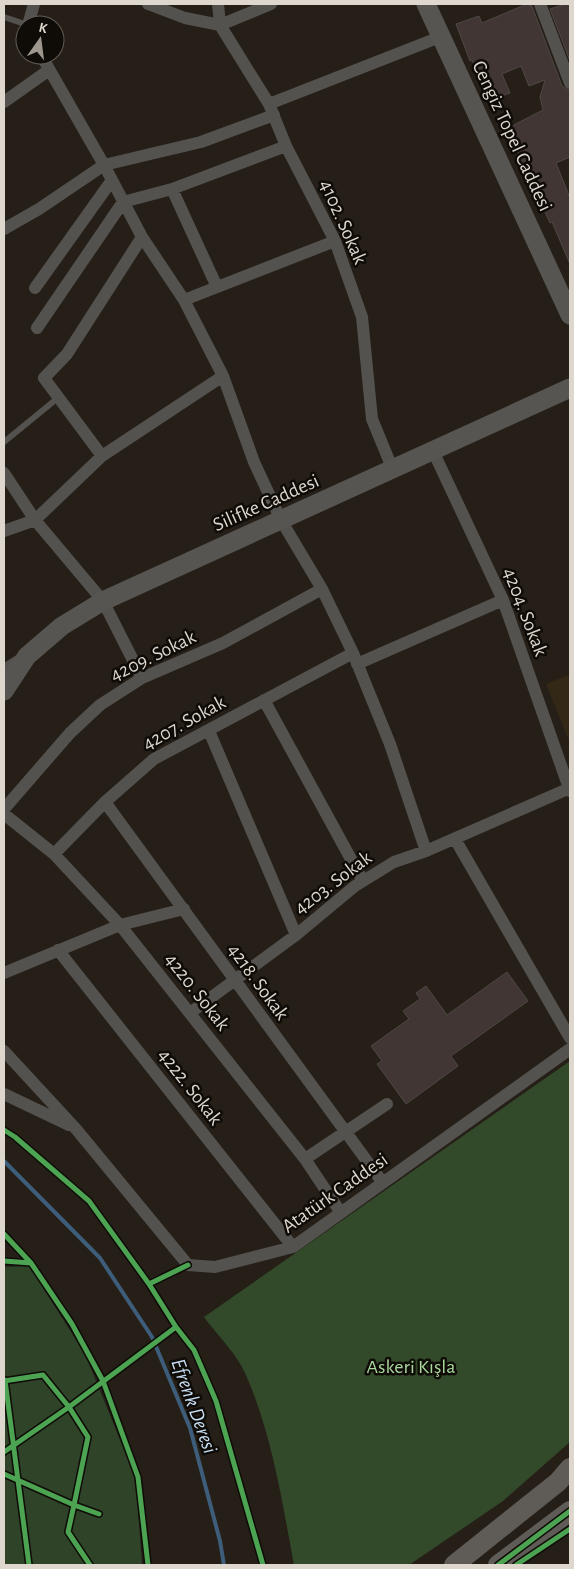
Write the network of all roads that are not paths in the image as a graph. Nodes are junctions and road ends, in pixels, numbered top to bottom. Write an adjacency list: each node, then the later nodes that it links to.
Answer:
1 (148, 4): 6 (street)
2 (218, 4): 6 (street, 4102. Sokak)
3 (271, 4): 6 (street)
4 (426, 4): 7 (street, Cengiz Topel Caddesi)
5 (540, 4): 10 (street)
6 (220, 25): 12 (street, 4102. Sokak)
7 (440, 38): 12 (street); 24 (street, Cengiz Topel Caddesi)
8 (46, 65): 9 (street)
9 (49, 70): 11 (street); 14 (street)
10 (570, 84)
11 (4, 102)
12 (272, 110): 13 (street, 4102. Sokak); 14 (street)
13 (286, 146): 16 (street); 20 (street, 4102. Sokak)
14 (104, 165): 15 (street); 18 (street)
15 (112, 180): 17 (street); 22 (street)
16 (172, 189): 17 (street); 21 (street)
17 (123, 202): 19 (street); 25 (street)
18 (4, 229)
19 (142, 237): 23 (street); 28 (street)
20 (335, 241): 21 (street); 32 (street, 4102. Sokak)
21 (217, 287): 23 (street)
22 (35, 288)
23 (184, 300): 26 (street)
24 (570, 315)
25 (38, 328)
26 (223, 376): 31 (street); 35 (street)
27 (570, 388): 30 (street, Silifke Caddesi)
28 (59, 397): 29 (lane); 31 (street)
29 (4, 442)
30 (433, 451): 32 (street, Silifke Caddesi); 38 (street, 4204. Sokak)
31 (102, 456): 34 (street)
32 (393, 470): 35 (street, Silifke Caddesi)
33 (4, 473): 34 (street)
34 (35, 520): 36 (street); 39 (street)
35 (281, 520): 37 (street); 39 (street, Silifke Caddesi)
36 (4, 531)
37 (322, 588): 41 (street); 43 (street, 4209. Sokak)
38 (503, 600): 41 (street, 4207. Sokak); 47 (street, 4204. Sokak)
39 (103, 601): 40 (street, Silifke Caddesi); 43 (street)
40 (27, 656): 42 (street); 44 (street, Silifke Caddesi)
41 (355, 659): 45 (street, 4207. Sokak); 52 (street)
42 (4, 670)
43 (142, 678): 49 (street, 4209. Sokak)
44 (4, 691)
45 (264, 700): 46 (street, 4207. Sokak); 54 (street)
46 (209, 731): 48 (street, 4207. Sokak); 57 (street)
47 (570, 789): 51 (street, 4203. Sokak)
48 (104, 802): 53 (street, 4207. Sokak); 55 (street, 4218. Sokak)
49 (4, 809)
50 (4, 814): 53 (street, 4220. Sokak)
51 (455, 839): 52 (street, 4203. Sokak); 62 (street)
52 (426, 852): 54 (street, 4203. Sokak)
53 (54, 854): 56 (street, 4220. Sokak)
54 (363, 881): 57 (street, 4203. Sokak)
55 (184, 909): 56 (street); 60 (street, 4218. Sokak)
56 (120, 924): 58 (street); 61 (street, 4220. Sokak)
57 (296, 935): 60 (street, 4203. Sokak)
58 (58, 950): 59 (street); 72 (street, 4222. Sokak)
59 (4, 973)
60 (233, 981): 61 (street, 4203. Sokak); 68 (street, 4218. Sokak)
61 (190, 1013): 69 (street, 4220. Sokak)
62 (570, 1038)
63 (570, 1050): 70 (street, Atatürk Caddesi)
64 (4, 1051): 67 (street, Atatürk Caddesi)
65 (4, 1094): 67 (street)
66 (387, 1104): 68 (street)
67 (76, 1129): 72 (street, Atatürk Caddesi)
68 (345, 1131): 69 (street); 70 (street, 4218. Sokak)
69 (305, 1159): 71 (street, 4220. Sokak)
70 (383, 1183): 71 (street, Atatürk Caddesi)
71 (341, 1213): 72 (street, Atatürk Caddesi)
72 (293, 1247)
73 (570, 1468): 75 (main road)
74 (570, 1511): 76 (main road)
75 (454, 1565)
76 (498, 1565)

